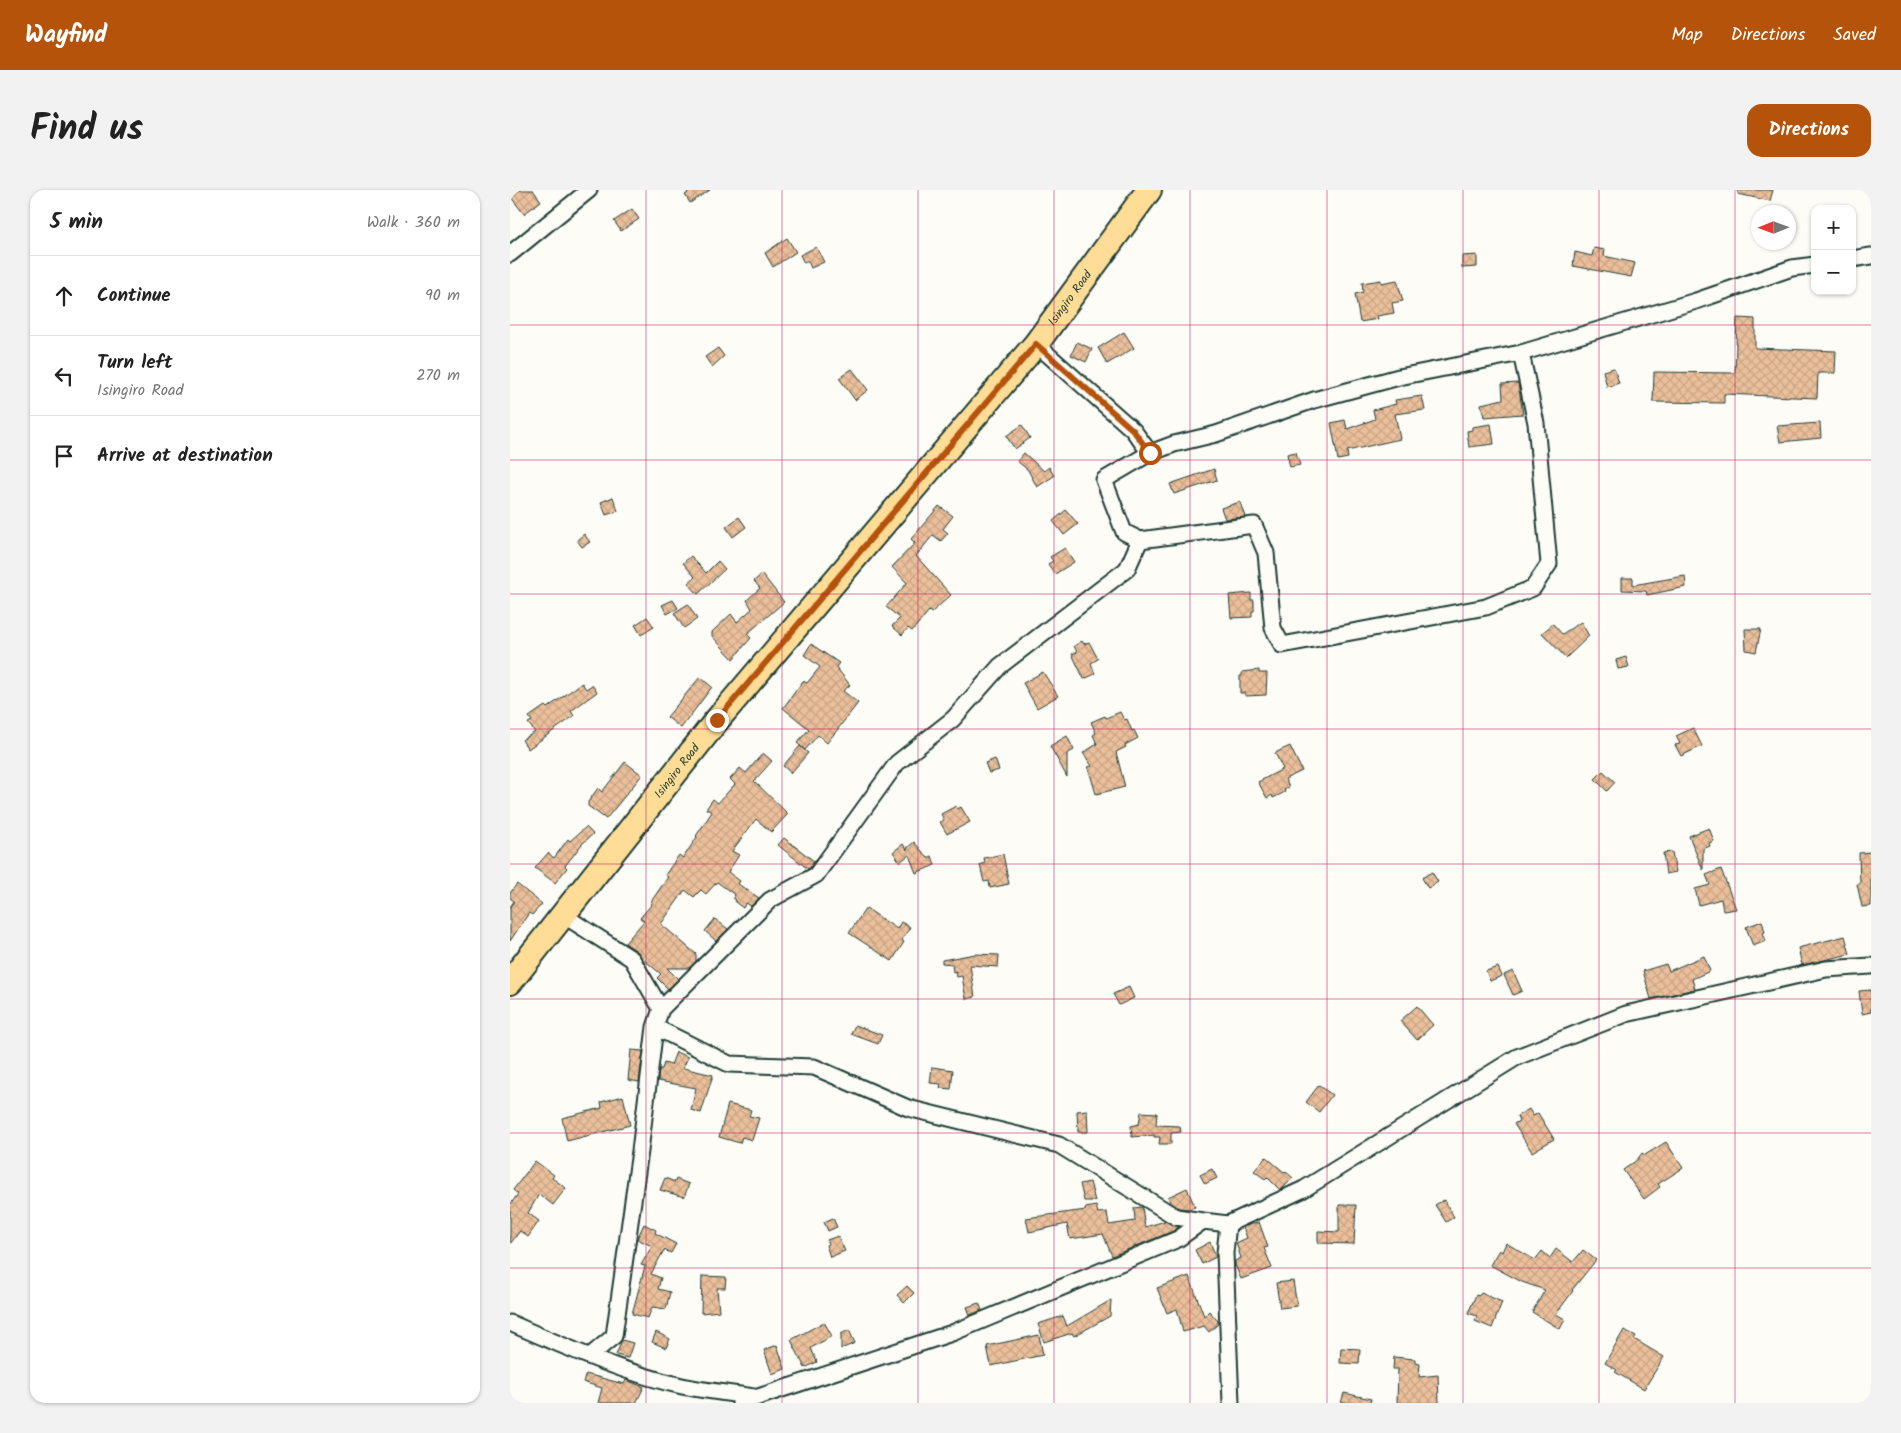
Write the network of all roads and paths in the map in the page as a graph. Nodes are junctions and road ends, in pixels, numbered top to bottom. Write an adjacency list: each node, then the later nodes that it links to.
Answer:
1 (589, 190): 3 (street)
2 (1149, 190): 7 (main road, Isingiro Road)
3 (510, 254)
4 (1871, 256): 5 (street)
5 (1856, 258)
6 (1811, 266): 8 (street)
7 (1036, 344): 9 (street); 11 (main road, Isingiro Road)
8 (1521, 353): 9 (street); 10 (street)
9 (1150, 453): 10 (street)
10 (1140, 540): 14 (street)
11 (563, 915): 13 (main road, Isingiro Road); 14 (street)
12 (1871, 966): 17 (street)
13 (510, 982)
14 (661, 1009): 15 (street)
15 (655, 1027): 16 (street); 19 (street)
16 (1203, 1220): 17 (street); 20 (street)
17 (1228, 1224): 22 (street)
18 (510, 1323): 19 (street)
19 (590, 1356): 20 (street)
20 (761, 1398): 21 (street)
21 (740, 1403)
22 (1231, 1403)

